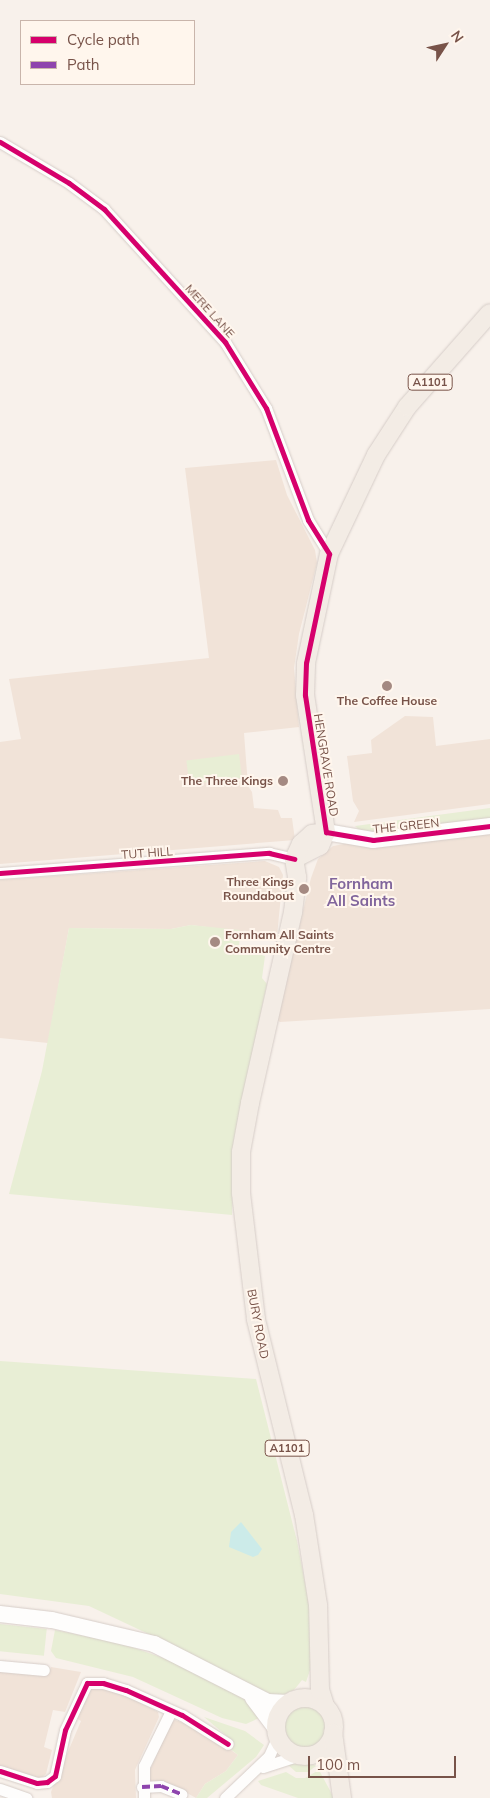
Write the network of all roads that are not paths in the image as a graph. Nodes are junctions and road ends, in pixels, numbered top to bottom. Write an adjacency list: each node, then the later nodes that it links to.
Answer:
1 (0, 142): 3 (street, MERE LANE)
2 (490, 313): 3 (main road, A1101)
3 (329, 554): 5 (main road, HENGRAVE ROAD / A1101)
4 (490, 826): 5 (main road, THE GREEN)
5 (326, 832): 6 (main road)
6 (294, 859): 7 (street, TUT HILL); 9 (main road, BURY ROAD / A1101)
7 (0, 873)
8 (0, 1614): 12 (main road)
9 (320, 1656): 13 (main road, BURY ROAD / A1101); 14 (main road, BURY ROAD / A1101)
10 (0, 1666): 11 (street)
11 (44, 1670)
12 (250, 1694): 13 (main road); 16 (main road)
13 (294, 1701): 14 (main road); 16 (main road)
14 (324, 1706): 17 (main road)
15 (171, 1711): 18 (street); 20 (street); 23 (street)
16 (278, 1733): 19 (main road); 21 (street)
17 (333, 1734): 19 (main road); 25 (main road)
18 (228, 1744)
19 (304, 1756): 21 (street); 25 (main road)
20 (0, 1771)
21 (255, 1771): 27 (street)
22 (0, 1789): 26 (street)
23 (143, 1793): 24 (street)
24 (181, 1794)
25 (341, 1796)
26 (26, 1798)
27 (225, 1798)

